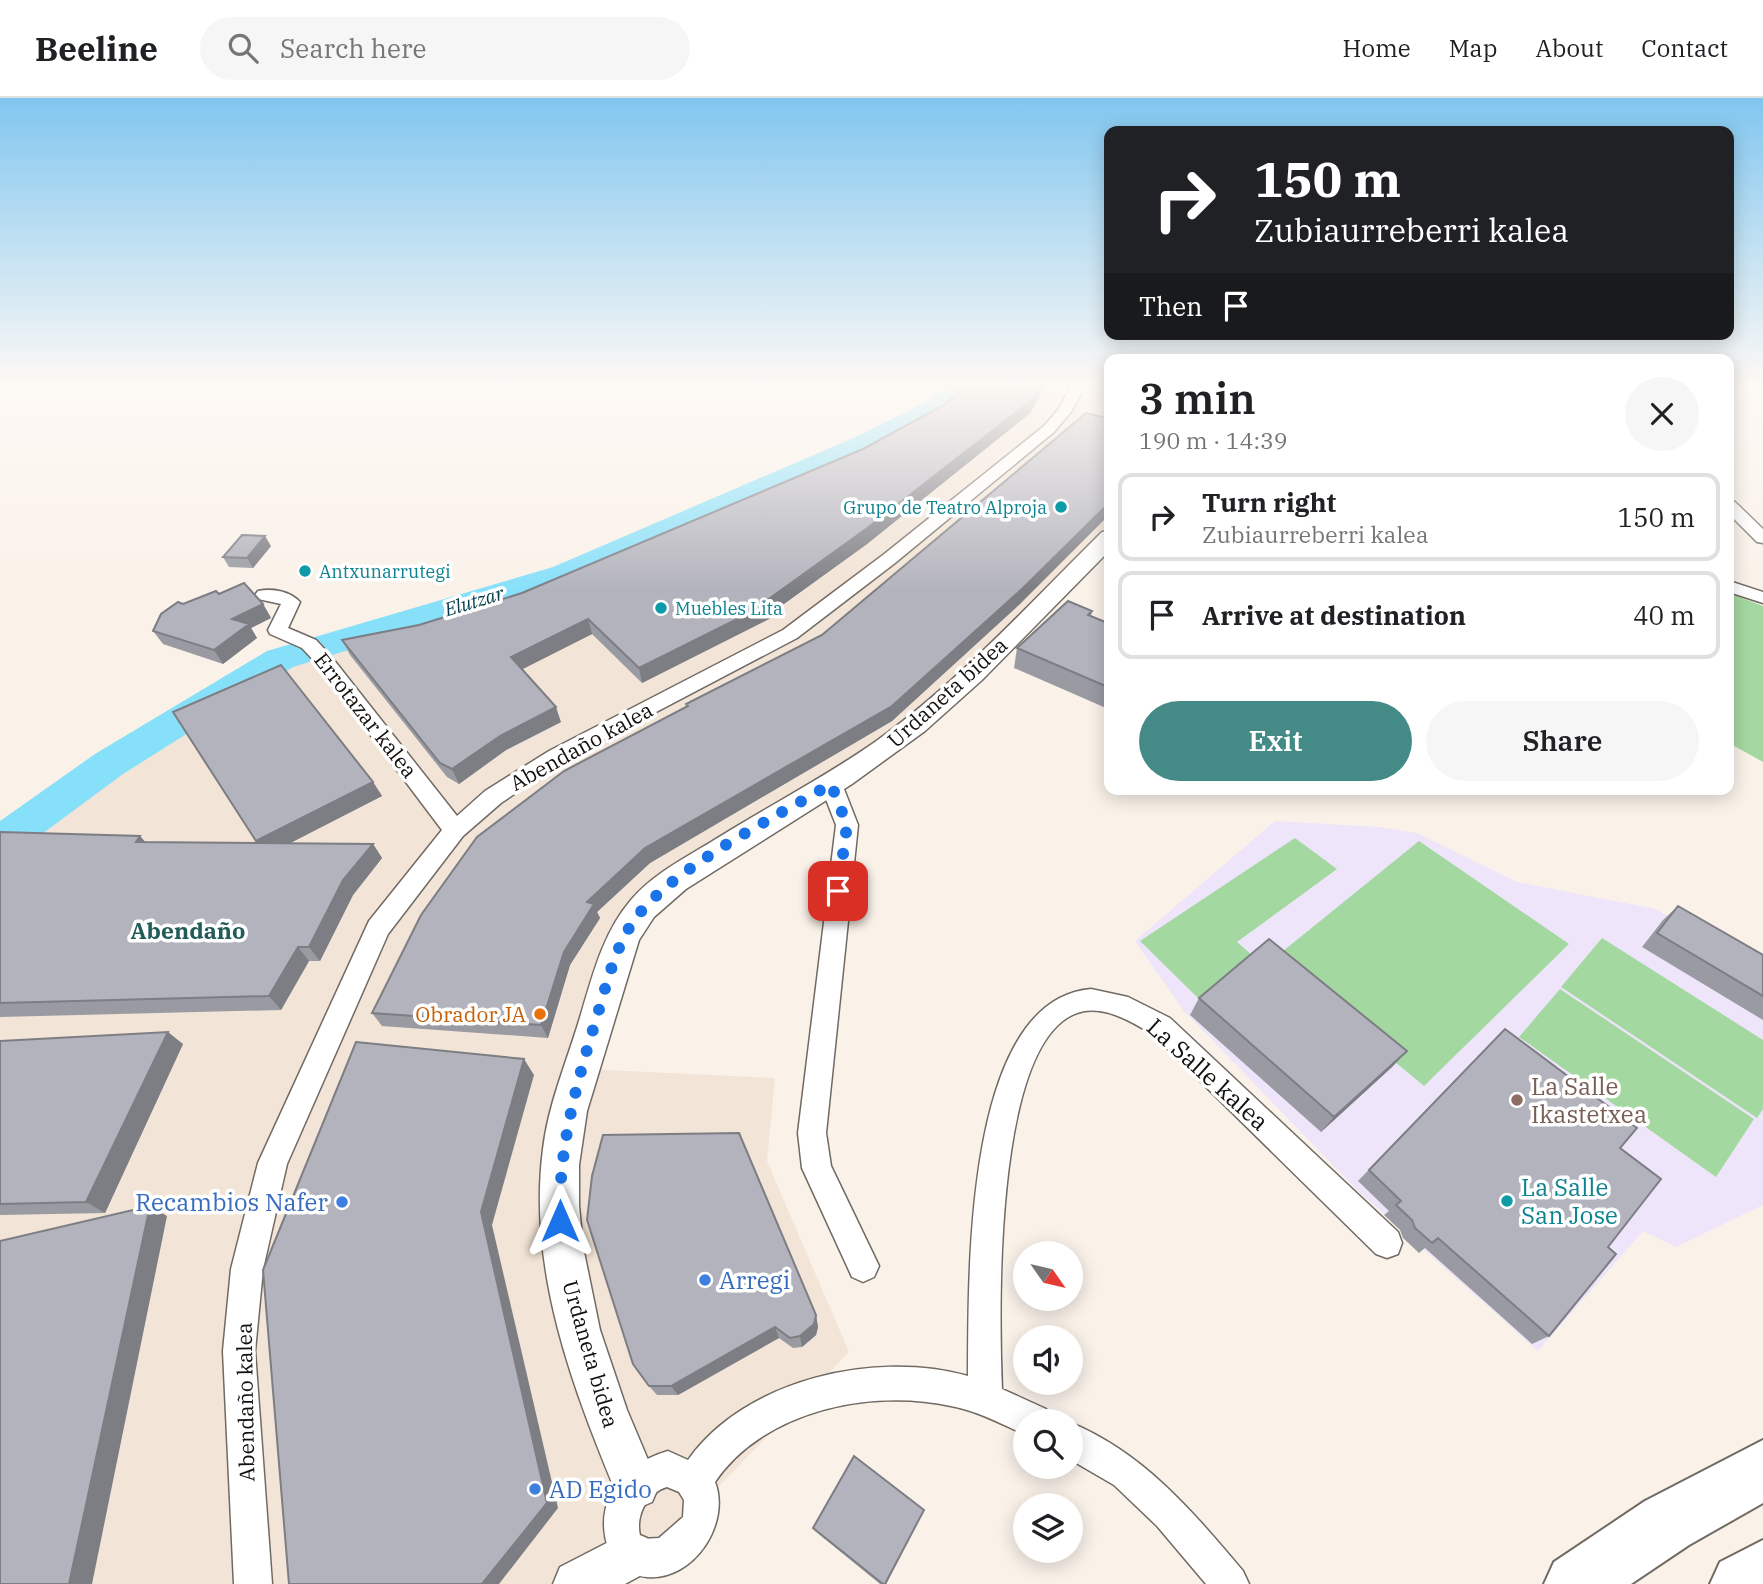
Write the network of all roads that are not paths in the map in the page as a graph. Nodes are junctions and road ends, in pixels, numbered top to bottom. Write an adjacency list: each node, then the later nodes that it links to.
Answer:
1 (1020, 452): 9 (street, Abendaño kalea)
2 (1734, 510): 3 (street)
3 (1763, 538)
4 (1104, 543): 8 (street, Urdaneta bidea)
5 (1734, 588): 7 (street)
6 (264, 595): 9 (street, Errotazar kalea)
7 (1763, 598)
8 (831, 784): 11 (street); 17 (street, Urdaneta bidea)
9 (455, 830): 20 (street, Abendaño kalea)
10 (1387, 1243): 12 (street, La Salle kalea)
11 (863, 1266)
12 (985, 1397): 13 (street); 16 (street)
13 (1013, 1411)
14 (1083, 1447): 22 (street)
15 (1763, 1470): 23 (highway)
16 (694, 1482): 17 (street); 18 (street)
17 (636, 1486): 18 (street)
18 (630, 1555): 21 (street)
19 (1763, 1571): 24 (highway)
20 (253, 1584)
21 (577, 1584)
22 (1230, 1584)
23 (1576, 1584)
24 (1742, 1584)

